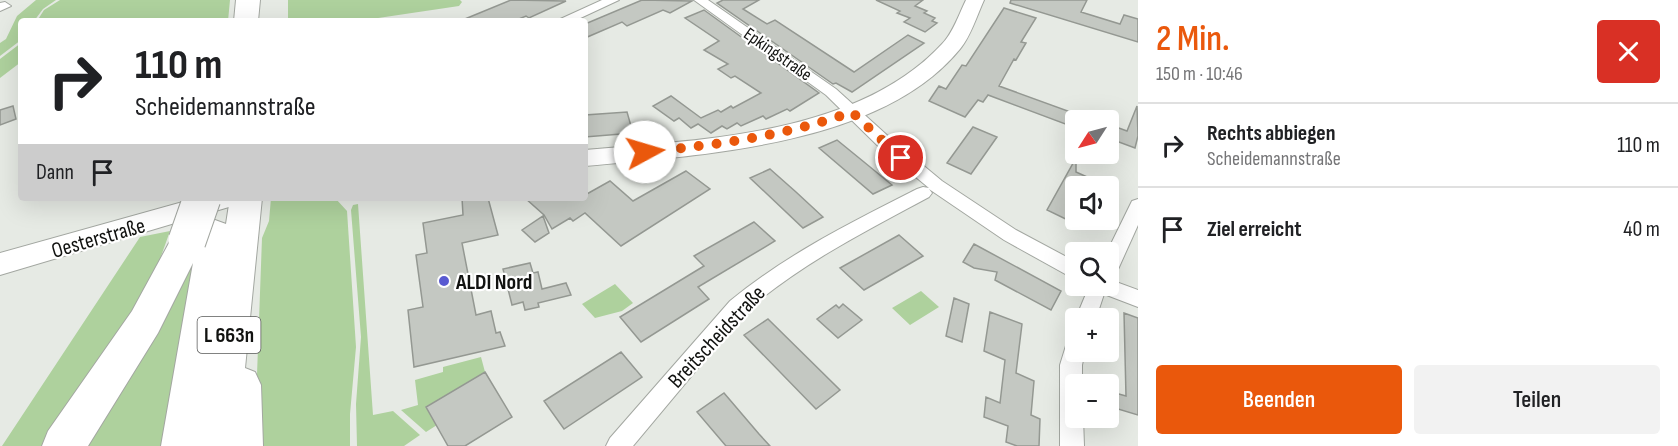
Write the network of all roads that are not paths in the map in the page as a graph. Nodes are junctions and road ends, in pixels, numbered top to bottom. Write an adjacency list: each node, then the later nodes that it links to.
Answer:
1 (248, 0): 6 (highway)
2 (267, 0): 7 (highway)
3 (613, 0): 8 (street)
4 (700, 0): 9 (street, Epkingstraße)
5 (975, 0): 9 (street)
6 (246, 18)
7 (266, 18)
8 (570, 18)
9 (852, 112): 10 (street); 17 (street, Epkingstraße)
10 (588, 158)
11 (923, 193): 25 (street, Breitscheidstraße)
12 (205, 201): 14 (highway, bridge)
13 (1138, 206): 15 (street)
14 (226, 220): 16 (street, Oesterstraße); 21 (highway); 22 (highway, L 663n); 23 (highway, L 663n); 24 (highway)
15 (1119, 247)
16 (0, 264)
17 (1065, 266)
18 (1119, 295): 19 (street)
19 (1138, 299)
20 (1072, 362): 26 (street)
21 (63, 446)
22 (182, 446)
23 (216, 446)
24 (242, 446)
25 (618, 446)
26 (1072, 446)

